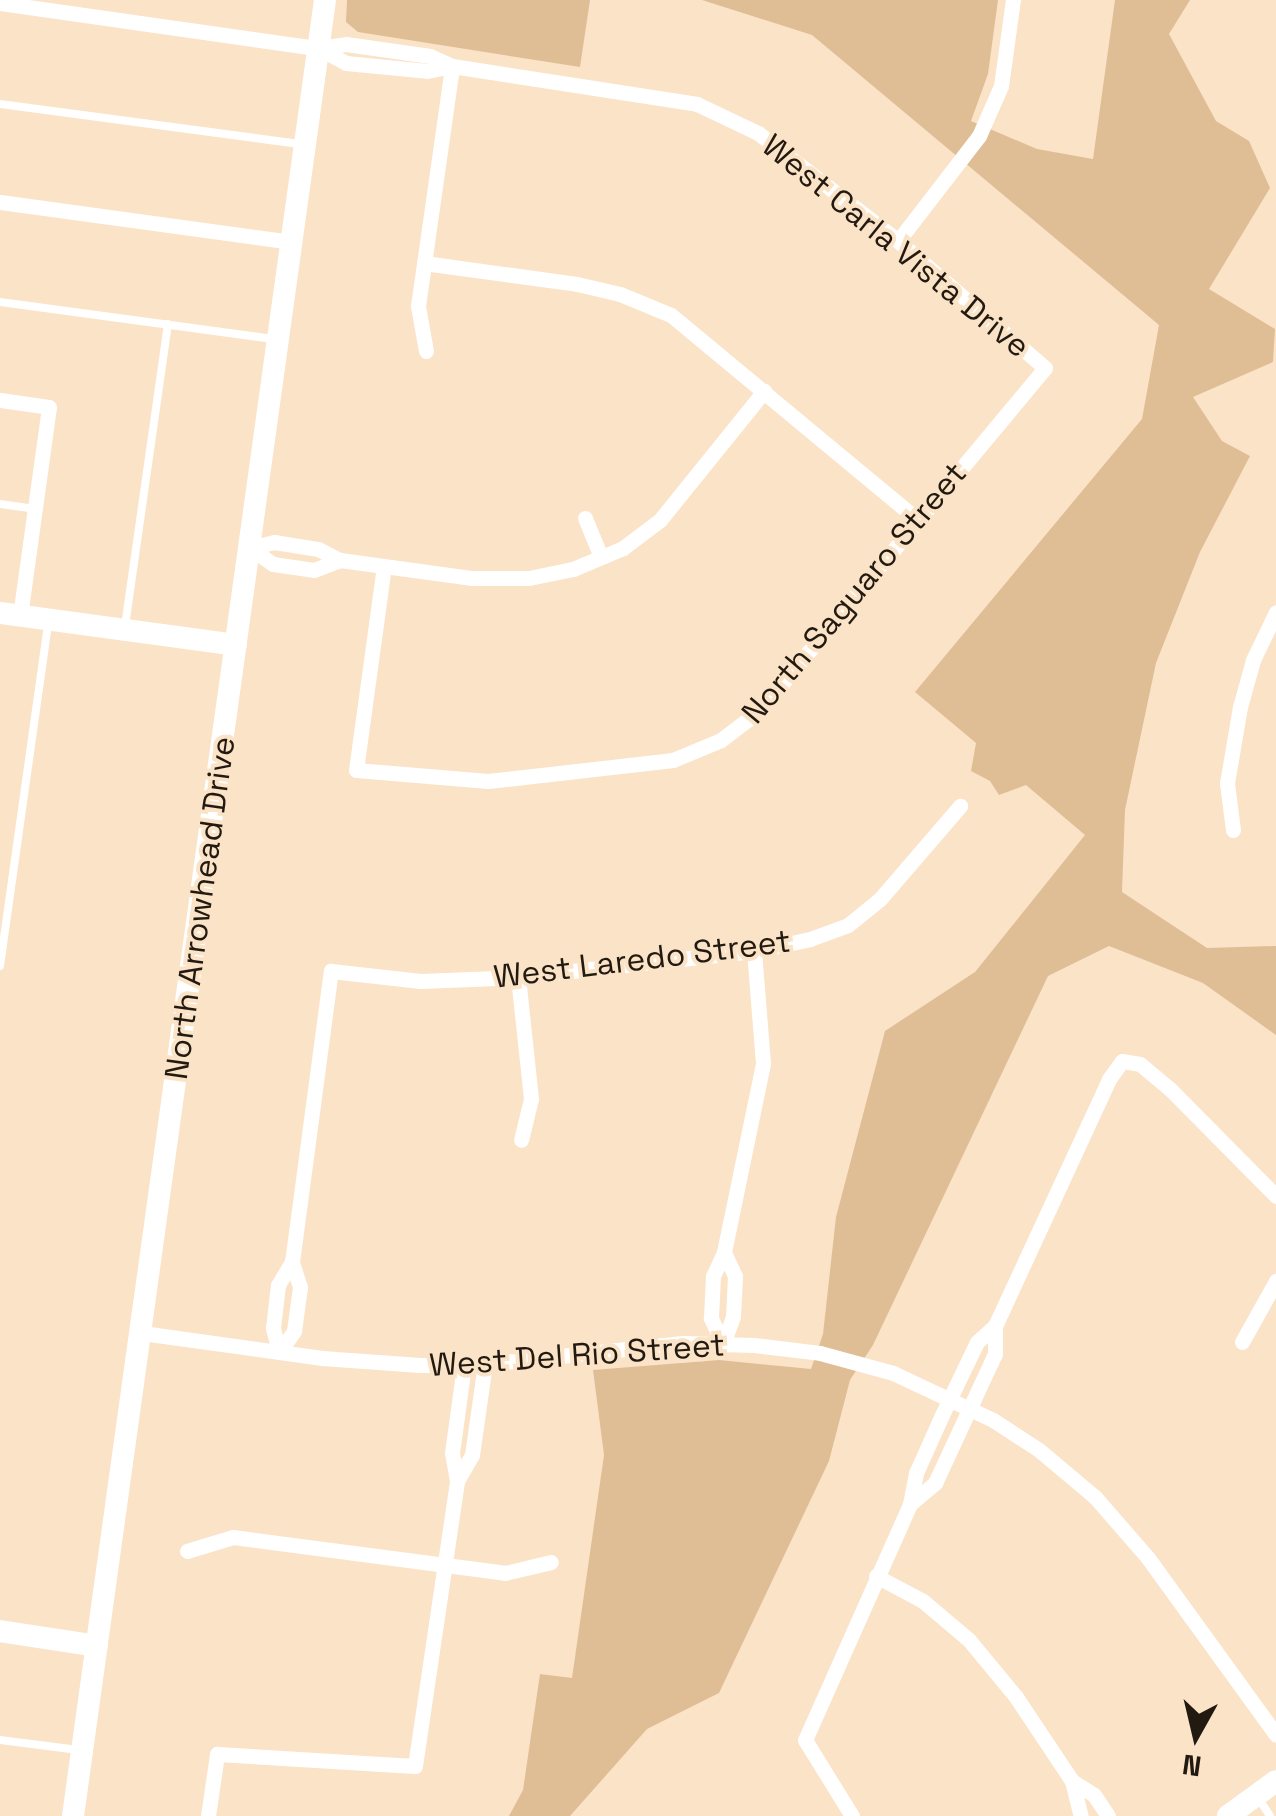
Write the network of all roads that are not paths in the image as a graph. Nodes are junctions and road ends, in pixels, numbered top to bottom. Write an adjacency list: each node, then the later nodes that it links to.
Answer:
1 (325, 0): 4 (street, North Arrowhead Drive)
2 (1013, 0): 9 (street)
3 (0, 3): 4 (street, West Carla Vista Drive)
4 (318, 48): 5 (street, West Carla Vista Drive); 7 (street, North Arrowhead Drive)
5 (452, 66): 9 (street, West Carla Vista Drive); 11 (street)
6 (0, 104): 7 (lane)
7 (305, 144): 10 (street, North Arrowhead Drive)
8 (0, 202): 10 (street)
9 (898, 241): 16 (street, West Carla Vista Drive)
10 (292, 242): 14 (street, North Arrowhead Drive)
11 (424, 263): 15 (street); 17 (street)
12 (0, 302): 13 (lane)
13 (168, 324): 14 (lane); 29 (lane)
14 (278, 340): 23 (street, North Arrowhead Drive)
15 (426, 351)
16 (1046, 368): 22 (street, North Saguaro Street)
17 (764, 391): 22 (street); 24 (street)
18 (0, 400): 20 (street)
19 (0, 504): 20 (lane)
20 (35, 509): 27 (street)
21 (586, 518): 24 (street)
22 (917, 519): 25 (street, North Saguaro Street)
23 (250, 548): 25 (street); 30 (street, North Arrowhead Drive)
24 (600, 557): 25 (street)
25 (384, 566)
26 (1276, 612): 32 (street)
27 (10, 614): 28 (street)
28 (48, 620): 29 (street); 34 (lane)
29 (124, 630): 30 (street)
30 (236, 646): 40 (street, North Arrowhead Drive)
31 (960, 806): 33 (street, West Laredo Street)
32 (1233, 830)
33 (754, 951): 35 (street, West Laredo Street); 42 (street)
34 (0, 966)
35 (518, 977): 36 (street); 43 (street, West Laredo Street)
36 (521, 1140)
37 (1276, 1196): 39 (street)
38 (1276, 1280): 41 (street)
39 (995, 1326): 46 (street); 47 (street)
40 (142, 1333): 43 (street, West Del Rio Street); 55 (street, North Arrowhead Drive)
41 (1242, 1342)
42 (723, 1344): 44 (street, West Del Rio Street); 46 (street, West Del Rio Street)
43 (279, 1352): 45 (street, West Del Rio Street)
44 (485, 1364): 45 (street, West Del Rio Street); 48 (street)
45 (464, 1365): 48 (street)
46 (950, 1398): 47 (street, West Del Rio Street); 49 (street)
47 (970, 1408): 49 (street); 56 (street, West Del Rio Street)
48 (457, 1481): 52 (street)
49 (910, 1504): 53 (street)
50 (187, 1551): 52 (street)
51 (550, 1562): 52 (street)
52 (445, 1566): 63 (street)
53 (876, 1576): 60 (street); 64 (street)
54 (0, 1631): 55 (street)
55 (97, 1646): 58 (street, North Arrowhead Drive)
56 (1276, 1735)
57 (0, 1740): 58 (lane)
58 (82, 1751): 62 (street, North Arrowhead Drive)
59 (1276, 1780): 61 (street)
60 (1072, 1781): 65 (street); 66 (street)
61 (1256, 1795): 67 (street); 68 (lane)
62 (73, 1816)
63 (208, 1816)
64 (852, 1816)
65 (1081, 1816)
66 (1108, 1816)
67 (1228, 1816)
68 (1270, 1816)

